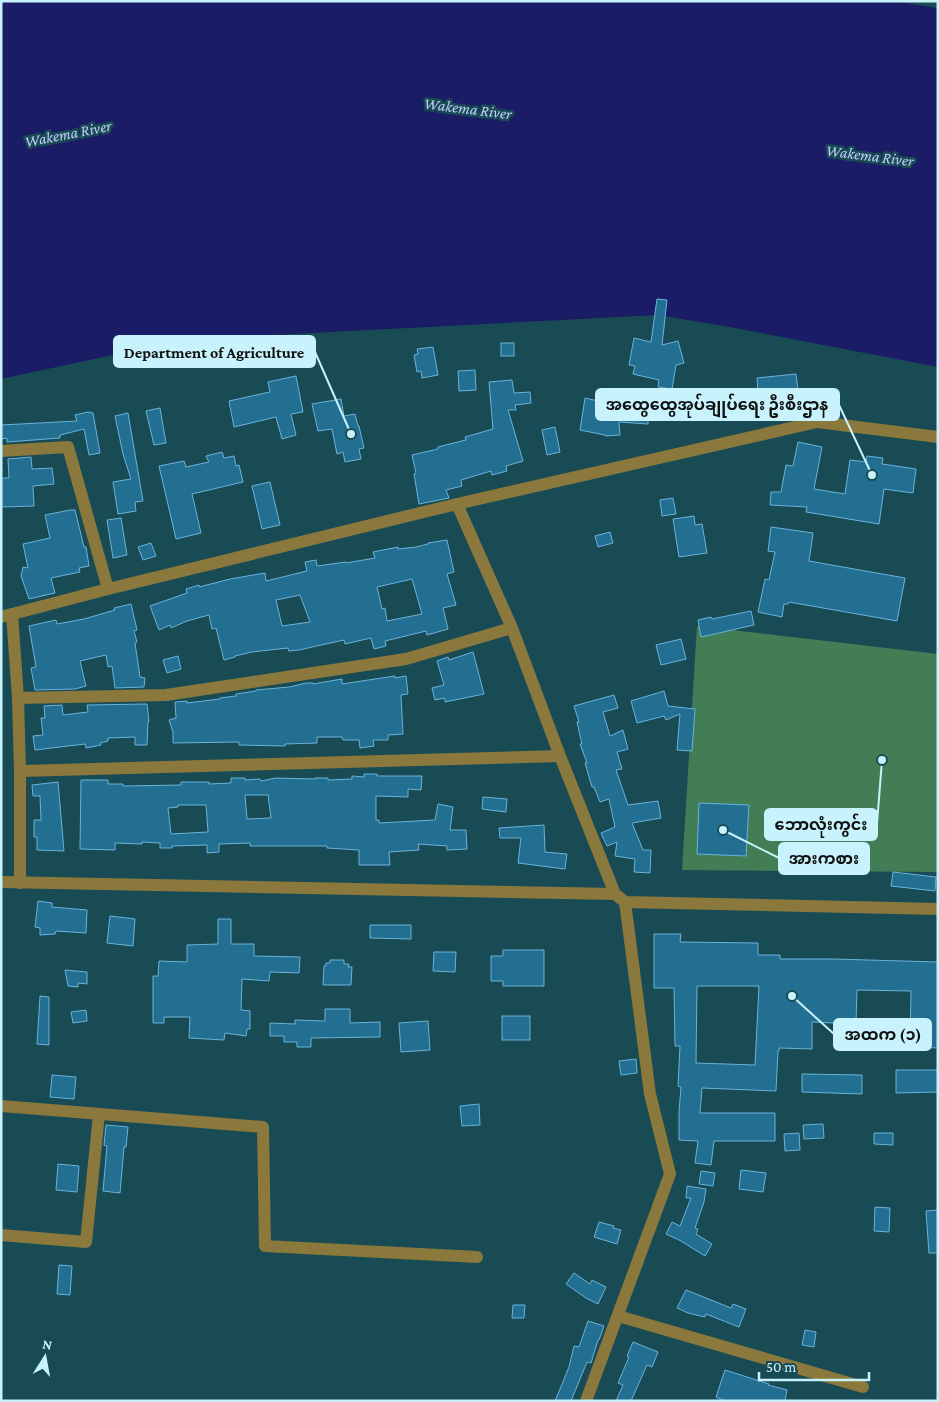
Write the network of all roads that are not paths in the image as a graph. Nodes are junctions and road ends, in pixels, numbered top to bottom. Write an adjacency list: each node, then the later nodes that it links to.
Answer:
1 (938, 437): 3 (street)
2 (1, 451): 4 (street)
3 (457, 504): 4 (street); 6 (street)
4 (108, 589): 5 (street)
5 (7, 616): 7 (street)
6 (512, 628): 7 (street); 8 (street)
7 (18, 698): 9 (street)
8 (560, 756): 9 (street); 12 (street)
9 (20, 772): 11 (street)
10 (1, 882): 11 (street)
11 (20, 883): 12 (street)
12 (620, 898): 13 (street); 18 (street)
13 (938, 909)
14 (1, 1106): 15 (street)
15 (99, 1114): 16 (street); 17 (street)
16 (1, 1235)
17 (477, 1257)
18 (618, 1316): 19 (street); 20 (street)
19 (863, 1387)
20 (586, 1401)

